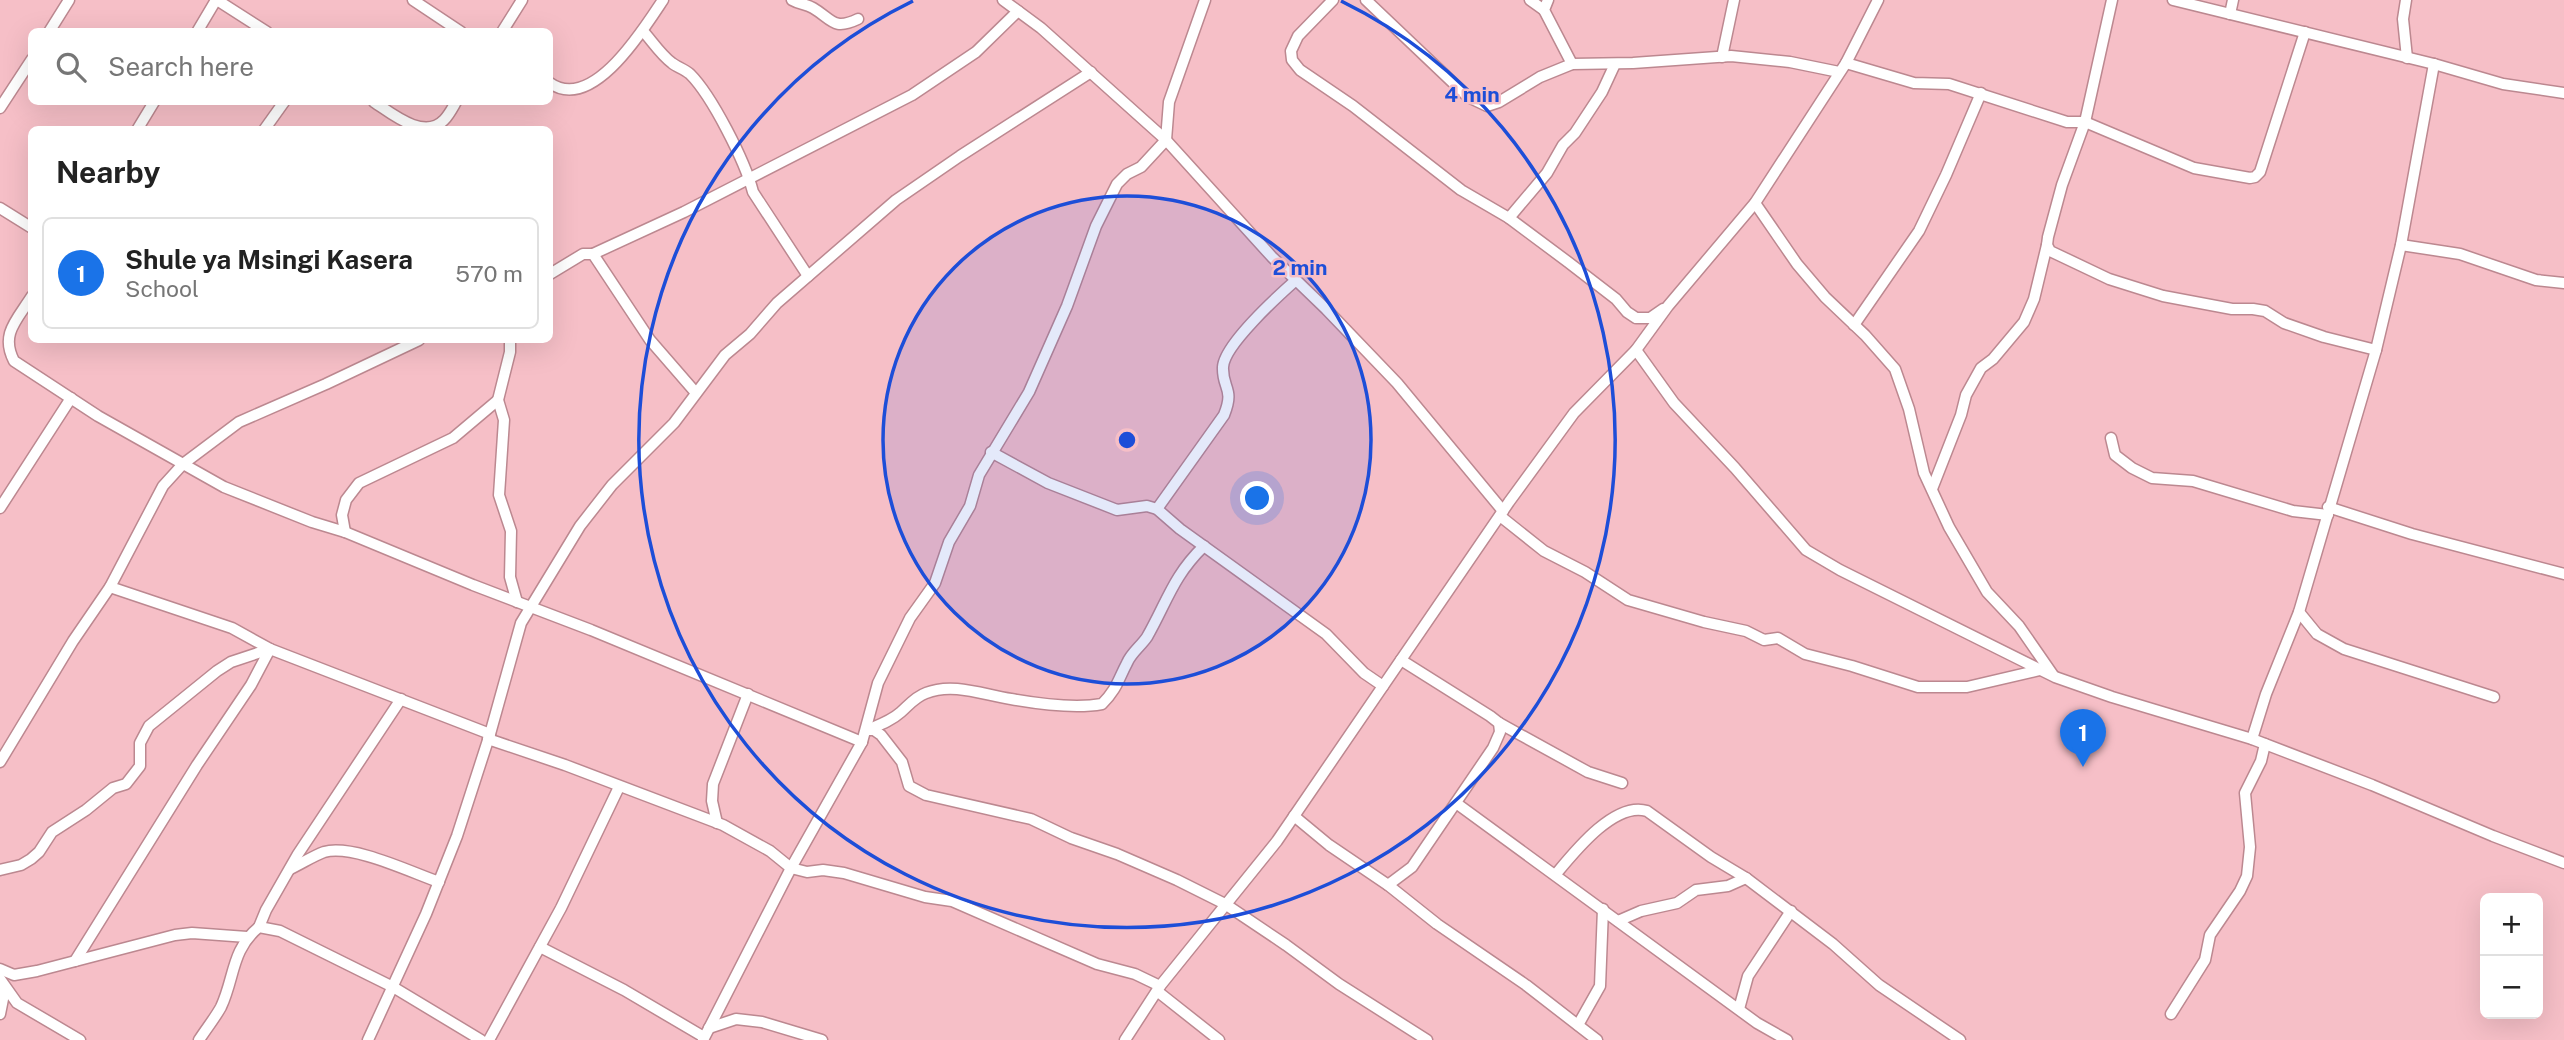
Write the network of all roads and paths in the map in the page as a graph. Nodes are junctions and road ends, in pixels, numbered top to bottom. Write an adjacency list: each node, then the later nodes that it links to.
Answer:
1 (69, 0): 22 (street)
2 (217, 0): 23 (street); 24 (street)
3 (413, 0): 25 (street)
4 (522, 0): 26 (street)
5 (663, 0): 27 (street)
6 (792, 0): 21 (street)
7 (1003, 0): 19 (street)
8 (1205, 0): 50 (street)
9 (1333, 0): 54 (street)
10 (1366, 0): 31 (street)
11 (1530, 0): 18 (street)
12 (1734, 0): 29 (street)
13 (1878, 0): 35 (street)
14 (2112, 0): 45 (street)
15 (2173, 0): 20 (street)
16 (2233, 0): 20 (street)
17 (2406, 0): 30 (street)
18 (1546, 5): 31 (street)
19 (1018, 11): 36 (street); 51 (street)
20 (2230, 14): 28 (street)
21 (858, 19)
22 (52, 28)
23 (200, 28)
24 (261, 28)
25 (455, 28)
26 (504, 28)
27 (643, 30): 37 (street); 51 (street)
28 (2305, 32): 30 (street); 45 (street)
29 (1722, 57): 32 (street); 35 (street)
30 (2407, 58): 33 (street)
31 (1572, 64): 32 (street)
32 (1615, 64): 54 (street)
33 (2434, 64): 39 (street); 57 (street)
34 (28, 65): 44 (street)
35 (1842, 68): 38 (street); 52 (street)
36 (1091, 72): 50 (street); 60 (street)
37 (553, 85)
38 (1980, 93): 45 (street); 65 (street)
39 (2564, 93)
40 (152, 105): 46 (street)
41 (282, 105): 47 (street)
42 (379, 105): 48 (street)
43 (454, 105): 49 (street)
44 (0, 108)
45 (2085, 122): 56 (street)
46 (139, 126)
47 (267, 126)
48 (416, 126)
49 (437, 126)
50 (1166, 141): 61 (street); 75 (street)
51 (749, 177): 58 (street); 60 (street)
52 (1755, 203): 64 (street); 65 (street)
53 (0, 208): 55 (street)
54 (1509, 218): 64 (street)
55 (28, 226)
56 (2046, 245): 70 (street); 77 (street)
57 (2401, 246): 62 (street); 70 (street)
58 (593, 254): 59 (street); 71 (street)
59 (553, 272)
60 (807, 276): 71 (street)
61 (1296, 280): 79 (street); 81 (street)
62 (2564, 283)
63 (28, 302): 68 (street)
64 (1668, 306): 69 (street)
65 (1854, 325): 77 (street)
66 (413, 343): 76 (street)
67 (510, 343): 73 (street)
68 (3, 348): 72 (street)
69 (1636, 350): 81 (street); 91 (street)
70 (2376, 350): 80 (street)
71 (695, 393): 87 (street)
72 (71, 398): 76 (street); 78 (street)
73 (498, 400): 82 (street); 86 (street)
74 (2111, 438): 80 (street)
75 (991, 452): 79 (street); 98 (street)
76 (183, 464): 82 (street); 85 (street)
77 (1932, 489): 92 (street)
78 (0, 508)
79 (1157, 509): 83 (street)
80 (2328, 511): 84 (street); 88 (street)
81 (1502, 513): 90 (street); 91 (street)
82 (345, 532): 86 (street)
83 (1204, 546): 93 (street); 98 (street)
84 (2564, 574)
85 (110, 587): 89 (street); 102 (street)
86 (517, 602): 87 (street)
87 (530, 607): 94 (street); 99 (street)
88 (2299, 612): 95 (street); 100 (street)
89 (270, 649): 96 (street); 111 (street); 123 (street)
90 (1401, 660): 93 (street); 97 (street)
91 (2040, 670): 92 (street)
92 (2055, 677): 100 (street)
93 (1382, 687): 106 (street)
94 (748, 694): 98 (street); 107 (street)
95 (2494, 697)
96 (401, 699): 99 (street); 110 (street)
97 (1499, 723): 103 (street); 105 (street)
98 (864, 736): 109 (street); 116 (street)
99 (489, 737): 104 (street); 114 (street)
100 (2252, 739): 101 (street)
101 (2265, 744): 108 (street); 130 (street)
102 (0, 762)
103 (1622, 783)
104 (620, 787): 107 (street); 122 (street)
105 (1456, 803): 112 (street); 115 (street)
106 (1294, 816): 115 (street); 116 (street)
107 (718, 823): 109 (street)
108 (2564, 863)
109 (791, 868): 127 (street); 132 (street)
110 (289, 869): 114 (street); 120 (street)
111 (0, 870)
112 (1556, 874): 113 (street); 117 (street)
113 (1746, 878): 118 (street); 119 (street)
114 (439, 882): 126 (street)
115 (1388, 885): 131 (street)
116 (1225, 904): 127 (street); 141 (street)
117 (1603, 909): 119 (street); 131 (street)
118 (1791, 911): 128 (street); 144 (street)
119 (1618, 921): 128 (street)
120 (259, 927): 121 (street); 126 (street)
121 (247, 937): 123 (street); 134 (street)
122 (540, 947): 132 (street); 137 (street)
123 (75, 961): 124 (street)
124 (0, 969)
125 (3, 984): 129 (street); 133 (street)
126 (394, 987): 135 (street); 136 (street)
127 (1158, 988): 139 (street); 140 (street)
128 (1740, 1009): 143 (street)
129 (0, 1014)
130 (2171, 1014)
131 (1578, 1025): 142 (street)
132 (705, 1035): 138 (street)
133 (80, 1040)
134 (199, 1040)
135 (368, 1040)
136 (481, 1040)
137 (489, 1040)
138 (822, 1040)
139 (1125, 1040)
140 (1219, 1040)
141 (1427, 1040)
142 (1597, 1040)
143 (1787, 1040)
144 (1960, 1040)

